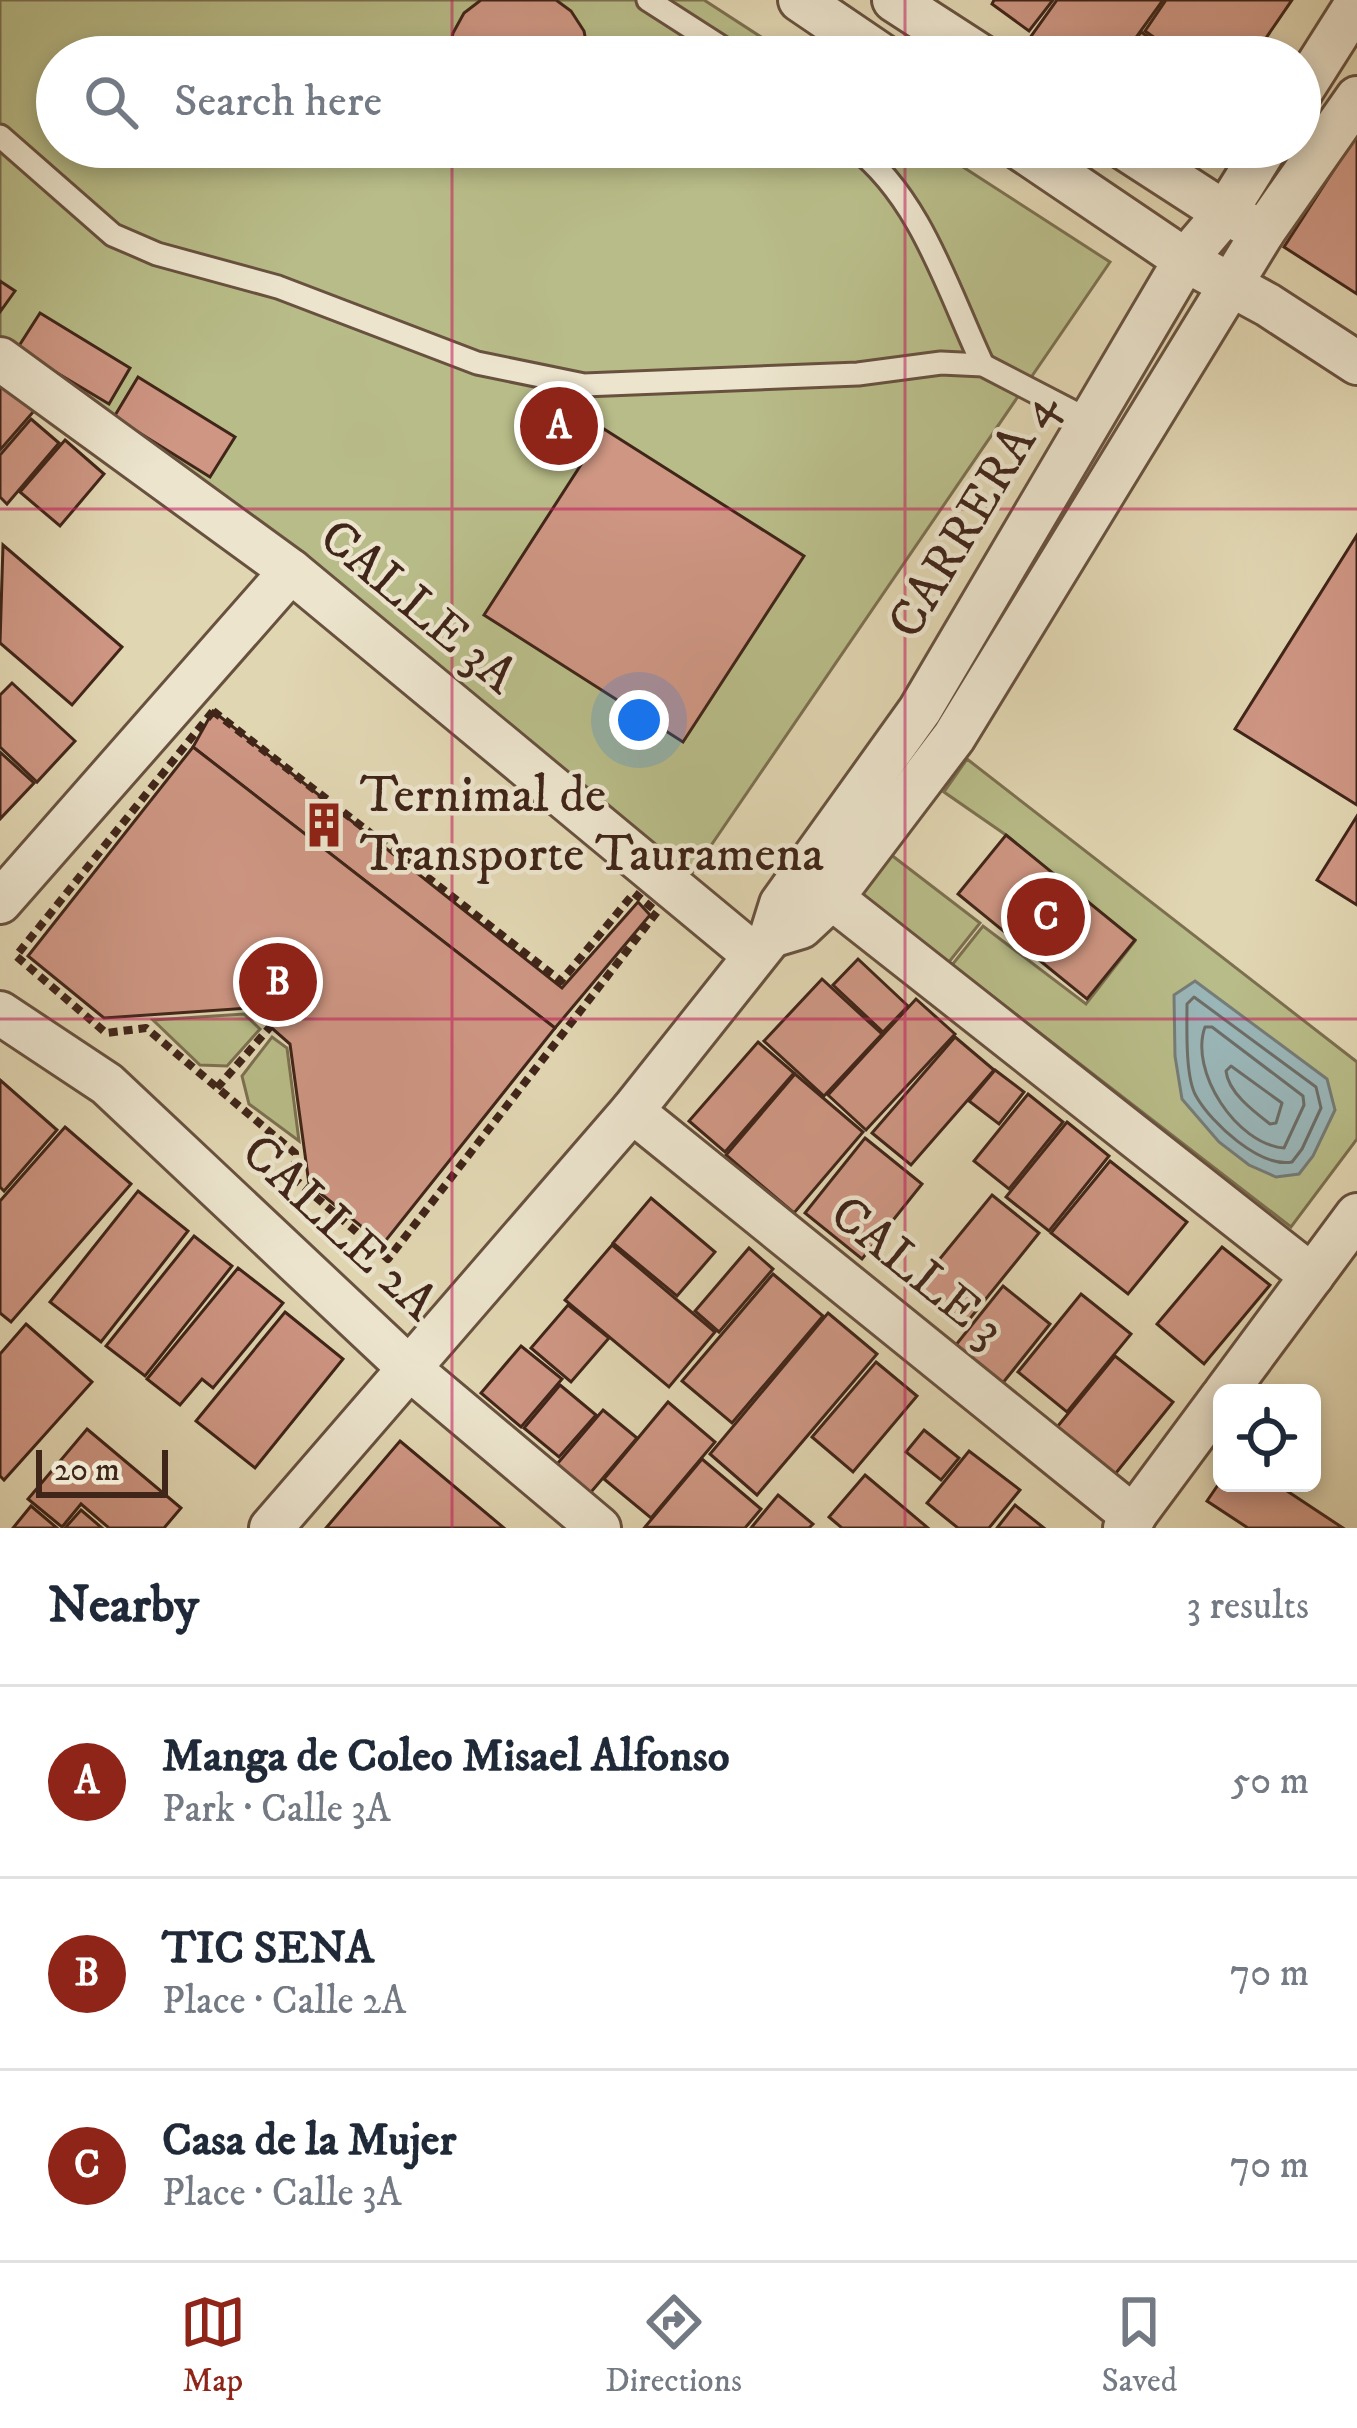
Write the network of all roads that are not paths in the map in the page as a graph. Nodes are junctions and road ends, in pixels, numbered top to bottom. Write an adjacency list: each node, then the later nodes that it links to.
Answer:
1 (649, 0): 5 (lane)
2 (800, 0): 6 (street)
3 (894, 0): 7 (street)
4 (1357, 3): 8 (street)
5 (704, 36)
6 (853, 36)
7 (950, 36)
8 (1321, 60)
9 (1357, 98): 11 (street)
10 (0, 136): 12 (lane)
11 (1321, 149)
12 (36, 168)
13 (37, 168): 25 (lane)
14 (879, 168): 25 (lane)
15 (1049, 168): 21 (street)
16 (1155, 168): 19 (street)
17 (1253, 168): 19 (street, CARRERA 4)
18 (1308, 168): 20 (street)
19 (1225, 213): 20 (street); 21 (street, CARRERA 4)
20 (1263, 232): 22 (street, CARRERA 4)
21 (1185, 260): 22 (street); 26 (street, CARRERA 4)
22 (1228, 286): 24 (street); 28 (street, CARRERA 4)
23 (0, 359): 27 (street, CALLE 3A)
24 (1357, 362)
25 (983, 365): 26 (lane)
26 (1091, 421): 30 (street, CARRERA 4)
27 (291, 571): 29 (street); 30 (street, CALLE 3A)
28 (832, 898): 30 (street, CARRERA 4); 34 (street)
29 (0, 902)
30 (762, 945): 32 (street, CARRERA 4)
31 (0, 1013): 35 (street, CALLE 2A)
32 (632, 1111): 35 (street, CARRERA 4); 38 (street, CALLE 3)
33 (1357, 1215): 34 (street)
34 (1312, 1276): 36 (street)
35 (410, 1369): 39 (street, CARRERA 4); 40 (street, CALLE 2A)
36 (1232, 1384)
37 (1213, 1410): 38 (street)
38 (1129, 1522)
39 (271, 1528)
40 (599, 1528)

